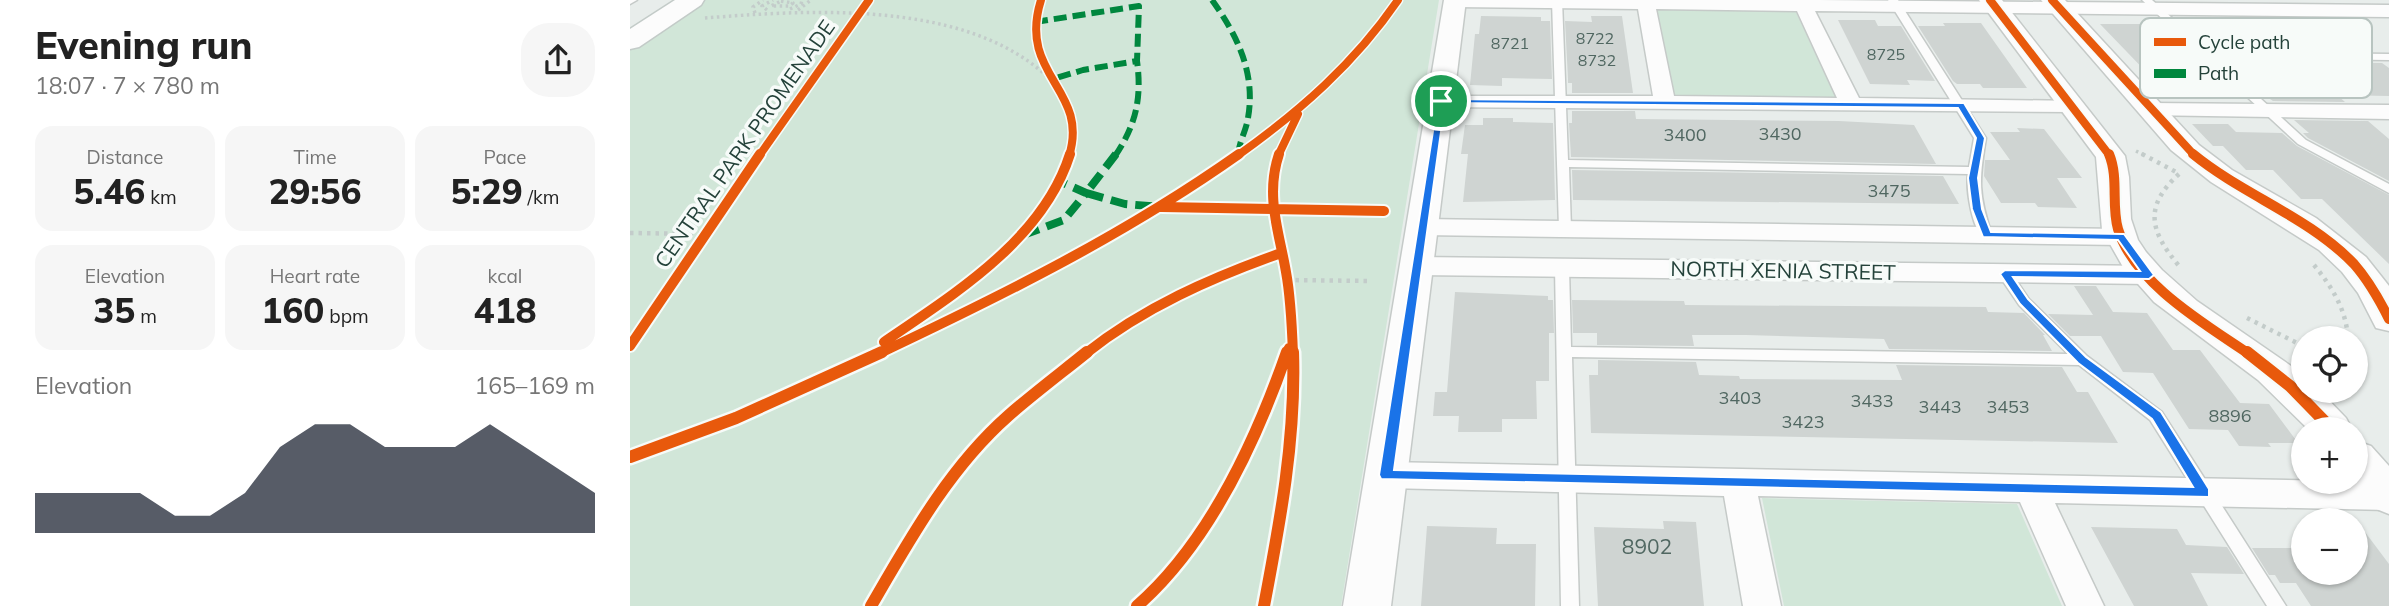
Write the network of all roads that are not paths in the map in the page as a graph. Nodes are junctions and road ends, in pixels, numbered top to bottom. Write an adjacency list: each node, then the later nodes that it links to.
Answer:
1 (657, 0): 13 (main road)
2 (2360, 0): 12 (street)
3 (1455, 1): 4 (street); 19 (street)
4 (1557, 1): 6 (street); 20 (lane)
5 (1895, 3): 7 (street); 10 (street); 23 (lane)
6 (1646, 4): 10 (street); 21 (street)
7 (1992, 4): 8 (street); 24 (street)
8 (2055, 4): 9 (street); 17 (street)
9 (2152, 4): 12 (street); 14 (lane)
10 (1803, 5): 22 (street)
11 (698, 9): 15 (main road)
12 (2385, 14)
13 (630, 18)
14 (2167, 18)
15 (630, 41)
16 (2140, 98): 25 (street)
17 (2140, 98)
18 (2253, 98): 26 (lane)
19 (1441, 101): 20 (street); 31 (street)
20 (1560, 102): 21 (street); 28 (lane)
21 (1665, 103): 22 (street)
22 (1851, 104): 23 (street)
23 (1961, 105): 24 (street); 29 (lane)
24 (2072, 106): 34 (street)
25 (2151, 110): 26 (street); 39 (street)
26 (2267, 111): 27 (street); 30 (lane)
27 (2389, 112)
28 (1563, 163): 29 (lane); 32 (lane)
29 (1975, 171): 33 (lane)
30 (2389, 189)
31 (1422, 227): 32 (street, NORTH XENIA STREET); 35 (street)
32 (1565, 229): 33 (street, NORTH XENIA STREET)
33 (1986, 235): 34 (street, NORTH XENIA STREET)
34 (2121, 237): 38 (street)
35 (1417, 266): 36 (street, NORTH XENIA STREET); 44 (street)
36 (1562, 268): 37 (street, NORTH XENIA STREET); 40 (lane)
37 (2005, 274): 38 (street, NORTH XENIA STREET); 41 (lane)
38 (2149, 275): 42 (street)
39 (2389, 319)
40 (1564, 352): 41 (lane); 45 (lane)
41 (2082, 360): 48 (lane)
42 (2321, 417)
43 (2368, 471): 49 (street)
44 (1386, 475): 45 (street); 50 (street)
45 (1567, 478): 46 (street); 51 (lane)
46 (1738, 482): 47 (street); 52 (street)
47 (2031, 489): 48 (street); 53 (street)
48 (2204, 493): 49 (street); 54 (lane)
49 (2389, 496)
50 (1367, 606)
51 (1570, 606)
52 (1762, 606)
53 (2085, 606)
54 (2277, 606)

